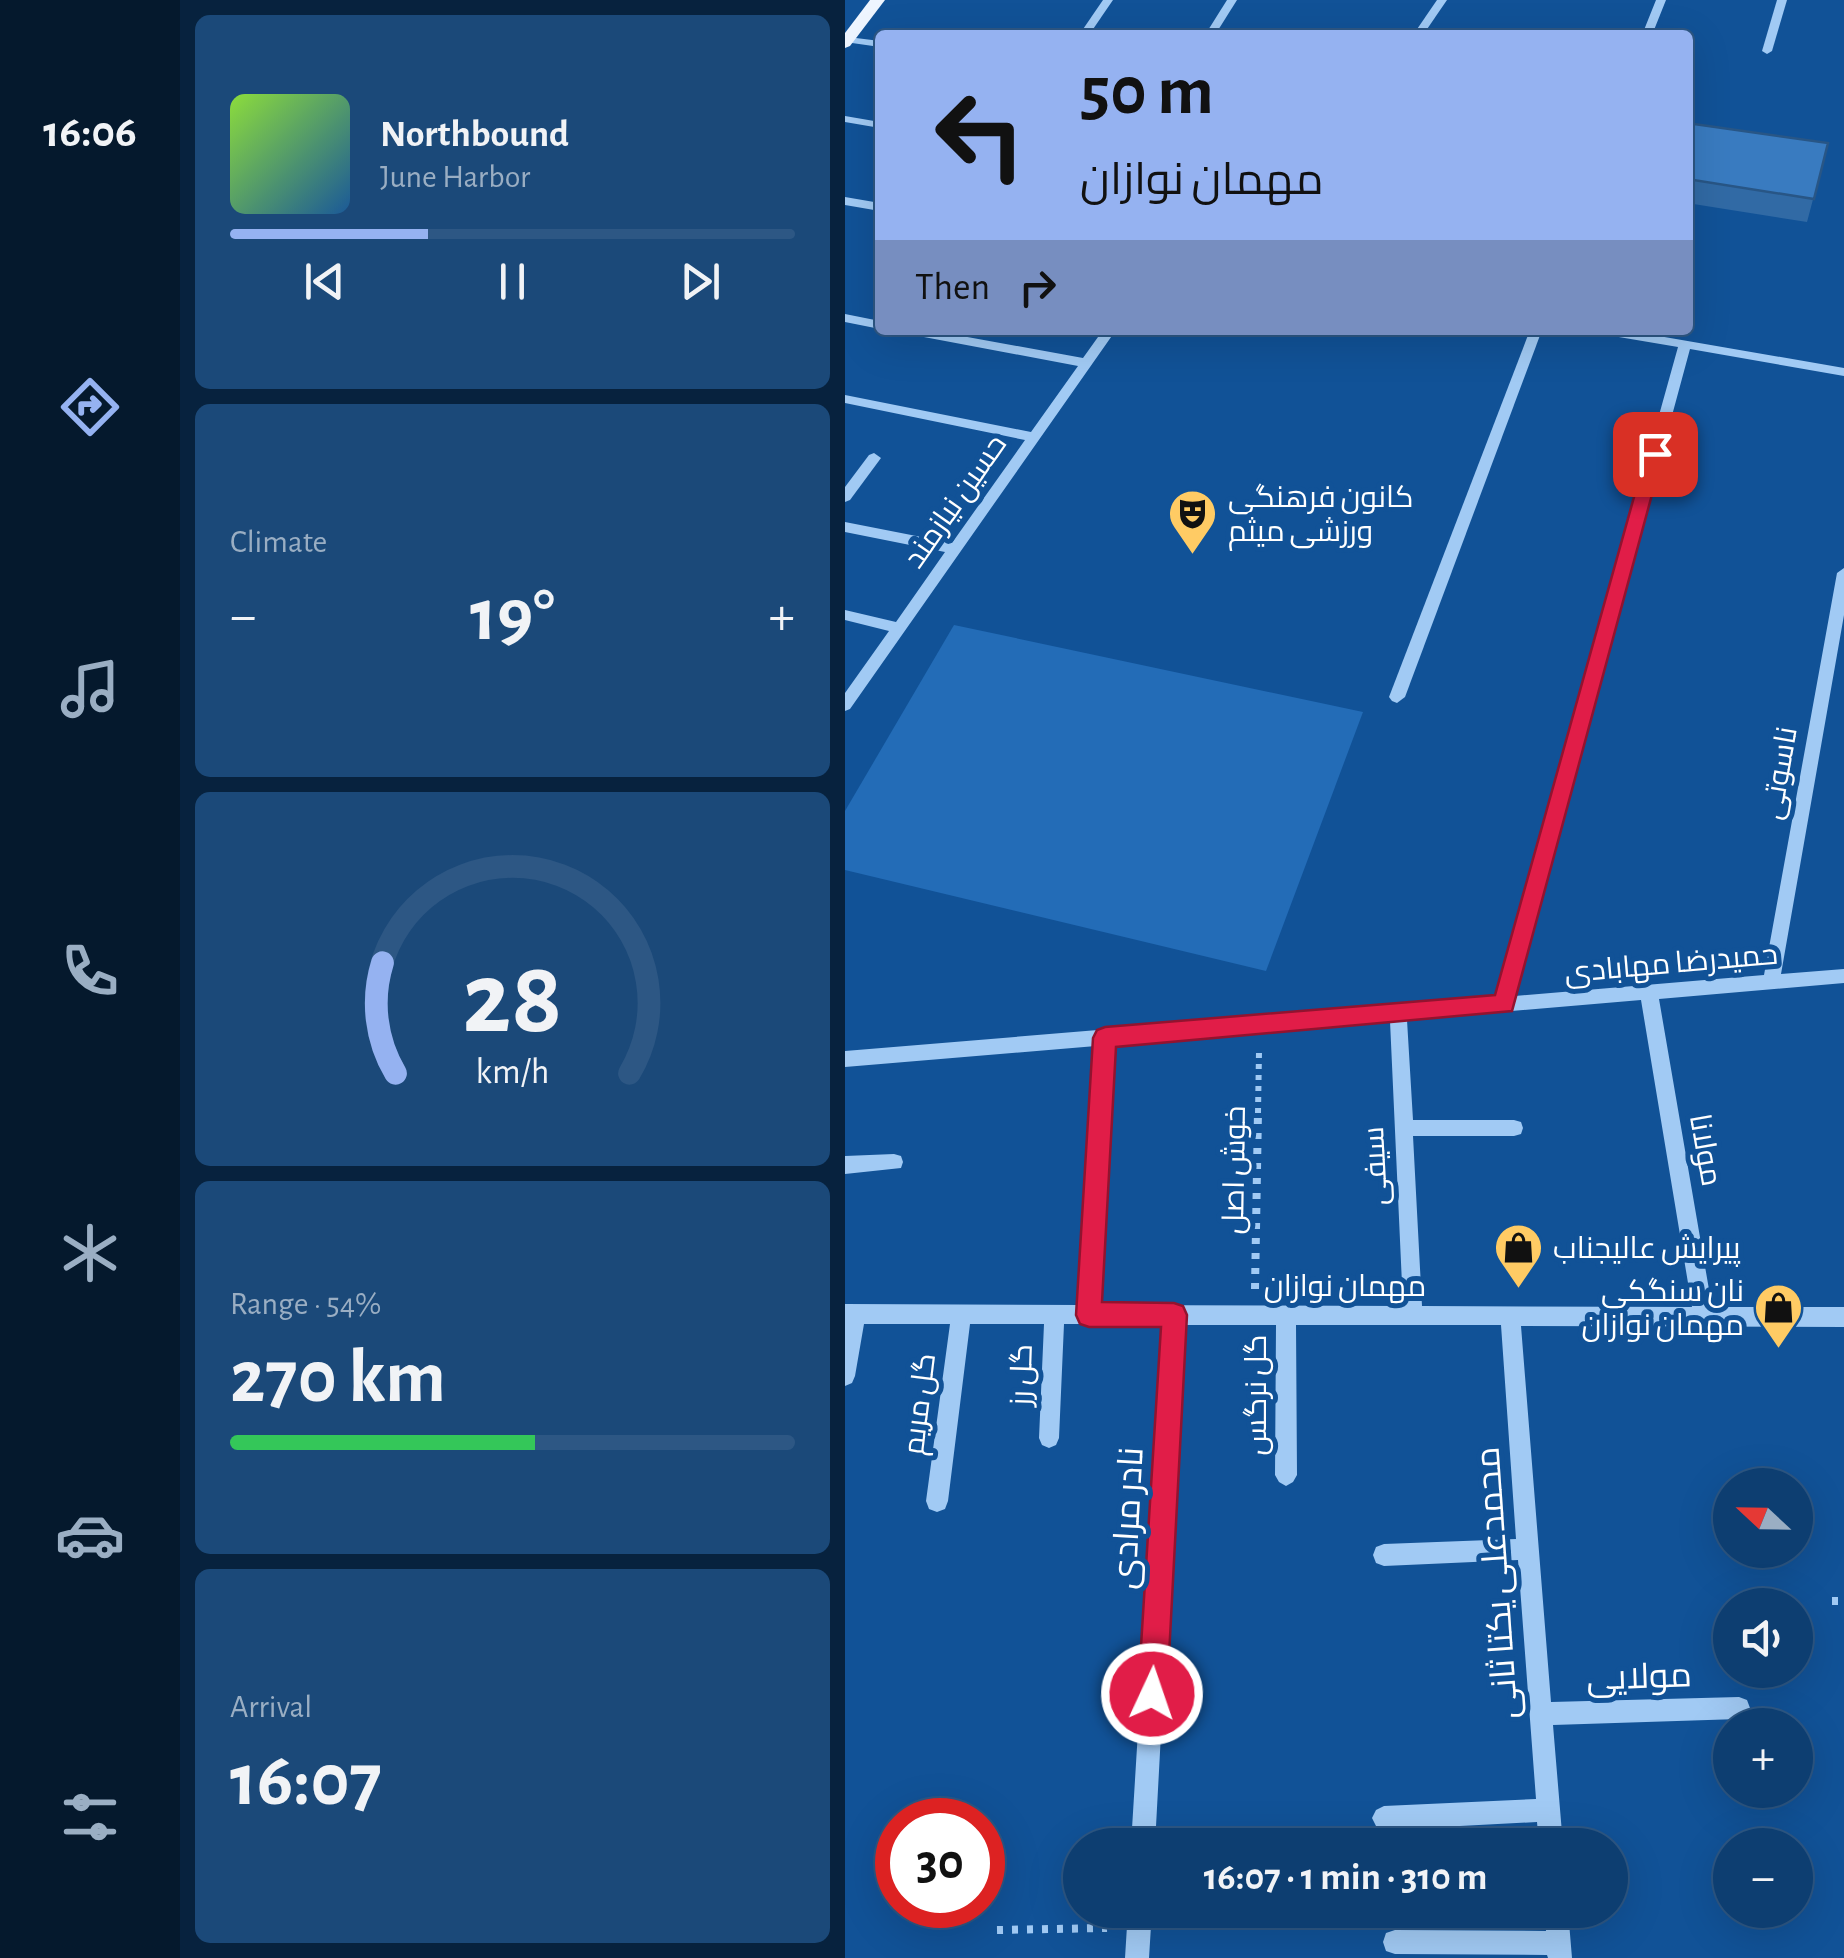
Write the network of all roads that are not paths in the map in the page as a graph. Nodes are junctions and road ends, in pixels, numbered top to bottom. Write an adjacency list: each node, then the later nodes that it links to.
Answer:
1 (864, 0): 8 (main road)
2 (878, 0): 13 (main road)
3 (1109, 0): 9 (street)
4 (1233, 0): 10 (street)
5 (1442, 0): 11 (street)
6 (1661, 0): 12 (street)
7 (1783, 0): 15 (street)
8 (845, 14)
9 (1088, 30)
10 (1213, 30)
11 (1421, 30)
12 (1649, 30)
13 (847, 41): 14 (street)
14 (875, 44)
15 (1767, 52)
16 (845, 119): 17 (street)
17 (875, 124)
18 (845, 201): 19 (street)
19 (875, 206)
20 (845, 318): 21 (street)
21 (875, 324)
22 (935, 335): 27 (street)
23 (1106, 335): 27 (street, حسین نیازمند)
24 (1534, 335): 38 (street)
25 (1631, 335): 26 (street)
26 (1685, 344): 28 (street); 43 (street)
27 (1086, 363): 30 (street, حسین نیازمند)
28 (1844, 372)
29 (845, 400): 30 (street)
30 (1034, 437): 34 (street, حسین نیازمند)
31 (874, 458): 32 (street)
32 (845, 497)
33 (845, 527): 34 (street)
34 (955, 549): 37 (street, حسین نیازمند)
35 (1844, 573): 41 (street, ناسوتی)
36 (845, 615): 37 (street)
37 (899, 628): 39 (street, حسین نیازمند)
38 (1397, 698)
39 (845, 705)
40 (1844, 976): 41 (street, حمیدرضا مهابادی)
41 (1771, 982): 42 (street, حمیدرضا مهابادی)
42 (1649, 993): 43 (street, حمیدرضا مهابادی); 59 (street, مولانا)
43 (1503, 1004): 44 (street, حمیدرضا مهابادی)
44 (1399, 1013): 45 (street, حمیدرضا مهابادی); 47 (street, سیفی)
45 (1105, 1038): 46 (street, حمیدرضا مهابادی); 54 (street)
46 (845, 1059)
47 (1403, 1128): 48 (street); 57 (street, سیفی)
48 (1515, 1128)
49 (893, 1162): 50 (street)
50 (845, 1165)
51 (851, 1314): 52 (street, مهمان نوازان); 61 (street)
52 (961, 1314): 53 (street, مهمان نوازان); 64 (street, گل مریم)
53 (1053, 1314): 54 (street, مهمان نوازان); 62 (street, گل رز)
54 (1089, 1315): 55 (street, مهمان نوازان)
55 (1174, 1315): 56 (street, مهمان نوازان); 71 (street, نادر مرادی)
56 (1286, 1315): 57 (street, مهمان نوازان); 63 (street, گل نرگس)
57 (1413, 1316): 58 (street, مهمان نوازان)
58 (1510, 1316): 59 (street, مهمان نوازان); 65 (street, محمدعلی یکتا ثانی)
59 (1704, 1317): 60 (street, مهمان نوازان)
60 (1844, 1317)
61 (845, 1376)
62 (1049, 1438)
63 (1286, 1475)
64 (937, 1501)
65 (1528, 1549): 66 (street); 68 (street, محمدعلی یکتا ثانی)
66 (1384, 1555)
67 (1713, 1709): 68 (street, مولایی)
68 (1541, 1714): 69 (street, محمدعلی یکتا ثانی)
69 (1549, 1810): 70 (street); 72 (street, محمدعلی یکتا ثانی)
70 (1384, 1818)
71 (1144, 1828)
72 (1550, 1828)
73 (1139, 1928): 76 (street)
74 (1395, 1942): 75 (street)
75 (1559, 1951)
76 (1137, 1958)

